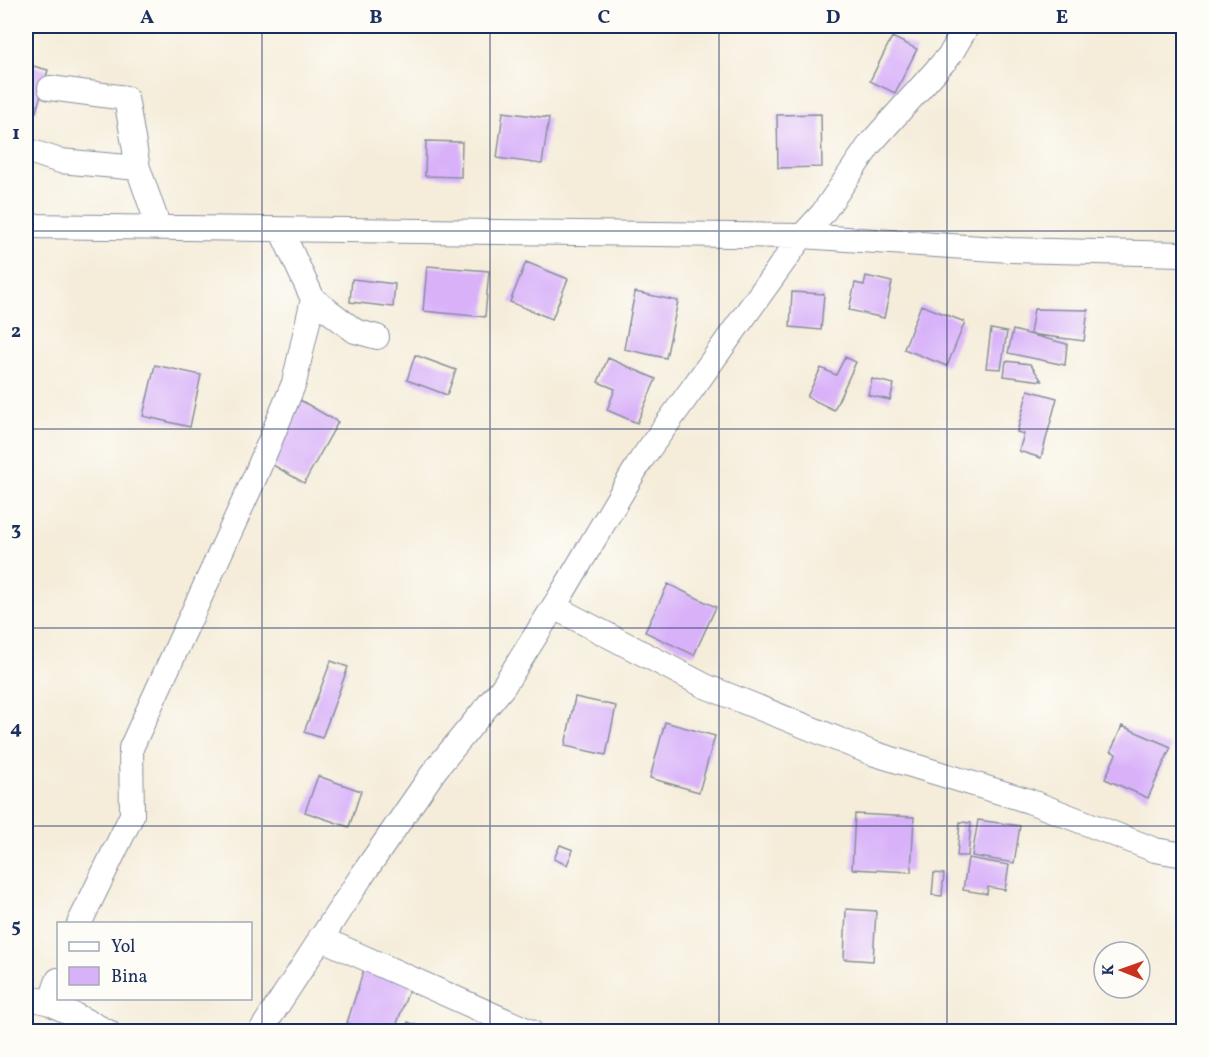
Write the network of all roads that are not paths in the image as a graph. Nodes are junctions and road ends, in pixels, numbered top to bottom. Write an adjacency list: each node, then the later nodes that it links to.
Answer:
1 (966, 26): 8 (street)
2 (50, 88): 4 (street)
3 (26, 150): 4 (street)
4 (138, 168): 6 (street)
5 (26, 226): 6 (street)
6 (159, 228): 7 (street)
7 (281, 230): 8 (street); 10 (street)
8 (802, 236): 9 (street); 12 (street)
9 (1184, 254)
10 (313, 299): 11 (street); 14 (street)
11 (377, 337)
12 (554, 607): 13 (street); 15 (street)
13 (1184, 855)
14 (79, 922)
15 (320, 938): 20 (street); 21 (street)
16 (57, 983): 18 (street)
17 (26, 997): 18 (street)
18 (50, 1003): 19 (street)
19 (108, 1032)
20 (260, 1032)
21 (531, 1032)

